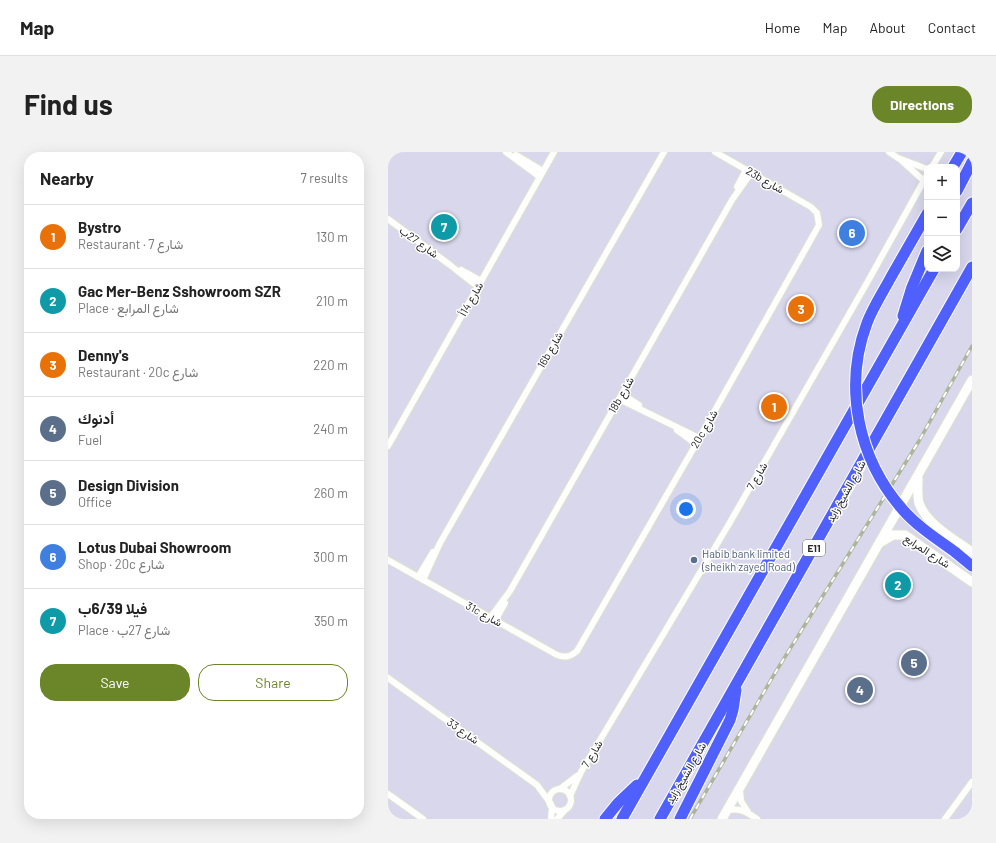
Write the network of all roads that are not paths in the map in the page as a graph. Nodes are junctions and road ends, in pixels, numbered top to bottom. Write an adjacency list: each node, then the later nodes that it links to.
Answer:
1 (506, 152): 13 (street)
2 (511, 152): 13 (street)
3 (554, 152): 13 (street, شارع 14أ)
4 (715, 152): 12 (street, 23b شارع)
5 (889, 152): 8 (street)
6 (941, 152): 10 (street)
7 (662, 154): 34 (street, 16b شارع)
8 (898, 158): 11 (street); 14 (street)
9 (972, 162): 16 (highway)
10 (934, 164)
11 (924, 168)
12 (749, 171): 18 (street, 23b شارع); 28 (street, 18b شارع)
13 (542, 174): 25 (street, شارع 14أ)
14 (924, 177)
15 (924, 180): 46 (street, شارع 7)
16 (960, 185)
17 (972, 203): 21 (highway)
18 (814, 209): 29 (street, 20c شارع)
19 (388, 219): 25 (street, شارع 27ب)
20 (924, 219): 38 (highway, bridge)
21 (960, 224)
22 (924, 258): 26 (highway)
23 (932, 272): 26 (highway)
24 (970, 272): 45 (highway, شارع الشيخ زايد / E11)
25 (479, 284): 30 (street, شارع 14أ)
26 (901, 328): 47 (highway)
27 (972, 380): 31 (street)
28 (621, 397): 29 (street); 42 (street, 18b شارع)
29 (698, 441): 43 (street, 20c شارع)
30 (388, 446)
31 (918, 477): 32 (street); 35 (street)
32 (933, 524): 33 (street); 36 (street)
33 (912, 540): 35 (street, شارع المرابع); 41 (street, شارع المرابع)
34 (440, 543): 39 (street, 16b شارع); 40 (street, 16b شارع)
35 (879, 543): 50 (street)
36 (972, 552)
37 (388, 560): 39 (street, 31c شارع)
38 (972, 566)
39 (418, 577): 40 (street, 31c شارع)
40 (424, 580): 42 (street, 31c شارع)
41 (972, 582)
42 (493, 619): 43 (street, 31c شارع)
43 (579, 648)
44 (388, 678): 49 (street, شارع 33)
45 (736, 686): 63 (highway, شارع الشيخ زايد / E11); 64 (highway)
46 (581, 772): 51 (street, شارع 7); 53 (street, شارع 7)
47 (644, 780): 61 (highway); 62 (highway)
48 (972, 782): 66 (street)
49 (537, 785): 51 (street, شارع 33); 54 (street, شارع 33)
50 (740, 788): 56 (street); 57 (street)
51 (558, 790): 53 (street); 54 (street)
52 (388, 794): 58 (street)
53 (570, 796): 55 (street)
54 (551, 806): 55 (street); 59 (street)
55 (565, 810): 60 (street)
56 (749, 813): 57 (street); 65 (street)
57 (724, 815)
58 (423, 819)
59 (551, 819)
60 (557, 819)
61 (605, 819)
62 (622, 819)
63 (660, 819)
64 (680, 819)
65 (757, 819)
66 (946, 819)

